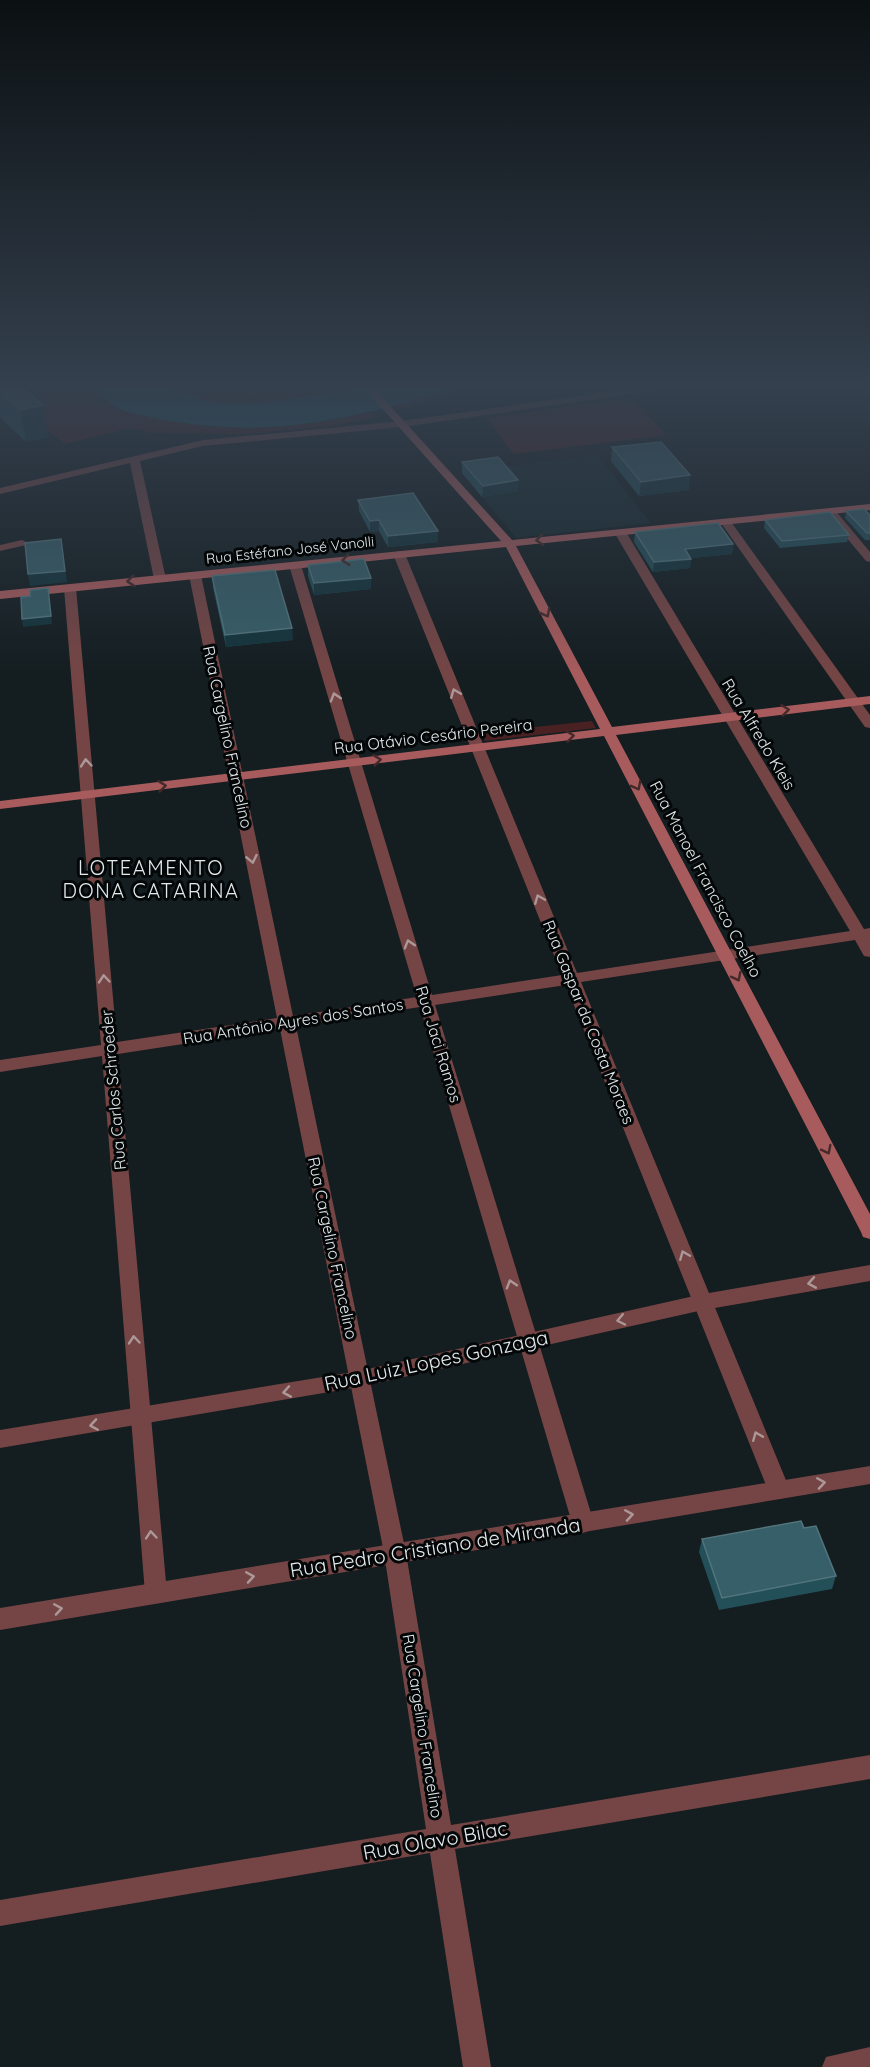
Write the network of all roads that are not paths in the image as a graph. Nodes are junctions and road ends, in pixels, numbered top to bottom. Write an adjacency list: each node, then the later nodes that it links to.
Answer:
1 (32, 483): 4 (street)
2 (139, 483): 16 (street)
3 (455, 483): 10 (main road, Rua Manoel Francisco Coelho)
4 (0, 491)
5 (870, 507): 6 (main road, Rua Estéfano José Vanolli)
6 (830, 511): 7 (main road, Rua Estéfano José Vanolli); 13 (street)
7 (725, 521): 8 (main road, Rua Estéfano José Vanolli); 20 (street)
8 (620, 532): 10 (main road, Rua Estéfano José Vanolli, one-way to 10); 21 (street, Rua Alfredo Kleis)
9 (22, 543): 11 (street)
10 (509, 543): 12 (main road, Rua Estéfano José Vanolli); 23 (main road, Rua Manoel Francisco Coelho, one-way to 23)
11 (0, 548)
12 (399, 554): 14 (main road, Rua Estéfano José Vanolli, one-way to 14); 24 (street, Rua Gaspar da Costa Moraes, one-way to 12)
13 (870, 559)
14 (295, 565): 15 (main road, Rua Estéfano José Vanolli); 25 (street, Rua Jaci Ramos, one-way to 14)
15 (195, 575): 16 (main road, Rua Estéfano José Vanolli); 26 (street, Rua Cargelino Francelino)
16 (160, 579): 17 (main road, Rua Estéfano José Vanolli, one-way to 17)
17 (70, 588): 18 (main road, Rua Estéfano José Vanolli); 27 (street, Rua Carlos Schroeder, one-way to 17)
18 (0, 595)
19 (870, 700): 20 (main road, Rua Otávio Cesário Pereira)
20 (854, 702): 21 (main road, Rua Otávio Cesário Pereira, one-way to 20); 22 (street)
21 (729, 717): 23 (main road, Rua Otávio Cesário Pereira); 29 (street, Rua Alfredo Kleis)
22 (870, 724)
23 (609, 731): 24 (main road, Rua Otávio Cesário Pereira, one-way to 23); 31 (main road, Rua Manoel Francisco Coelho, one-way to 31)
24 (477, 747): 25 (main road, Rua Otávio Cesário Pereira, one-way to 24); 32 (street, Rua Gaspar da Costa Moraes, one-way to 24)
25 (354, 762): 26 (main road, Rua Otávio Cesário Pereira); 33 (street, Rua Jaci Ramos, one-way to 25)
26 (235, 776): 27 (main road, Rua Otávio Cesário Pereira, one-way to 26); 34 (street, Rua Cargelino Francelino, one-way to 34)
27 (88, 795): 28 (main road, Rua Otávio Cesário Pereira); 35 (street, Rua Carlos Schroeder, one-way to 27)
28 (0, 805)
29 (865, 933): 30 (street, Rua Alfredo Kleis); 31 (street, Rua Antônio Ayres dos Santos)
30 (870, 952)
31 (725, 954): 32 (street, Rua Antônio Ayres dos Santos); 37 (main road, Rua Manoel Francisco Coelho, one-way to 37)
32 (571, 978): 33 (street, Rua Antônio Ayres dos Santos); 39 (street, Rua Gaspar da Costa Moraes, one-way to 32)
33 (426, 1000): 34 (street, Rua Antônio Ayres dos Santos); 40 (street, Rua Jaci Ramos, one-way to 33)
34 (286, 1022): 35 (street, Rua Antônio Ayres dos Santos); 41 (street, Rua Cargelino Francelino)
35 (109, 1049): 36 (street, Rua Antônio Ayres dos Santos); 42 (street, Rua Carlos Schroeder, one-way to 35)
36 (0, 1066)
37 (870, 1232)
38 (870, 1273): 39 (street, Rua Luiz Lopes Gonzaga, one-way to 39)
39 (703, 1302): 40 (street, Rua Luiz Lopes Gonzaga, one-way to 40); 45 (street, Rua Gaspar da Costa Moraes, one-way to 39)
40 (528, 1340): 41 (street, Rua Luiz Lopes Gonzaga); 46 (street, Rua Jaci Ramos)
41 (359, 1379): 42 (street, Rua Luiz Lopes Gonzaga, one-way to 42); 47 (street, Rua Cargelino Francelino)
42 (141, 1417): 43 (street, Rua Luiz Lopes Gonzaga, one-way to 43); 48 (street, Rua Carlos Schroeder, one-way to 42)
43 (0, 1439)
44 (870, 1475): 45 (street, Rua Pedro Cristiano de Miranda, one-way to 44)
45 (779, 1490): 46 (street, Rua Pedro Cristiano de Miranda, one-way to 45)
46 (583, 1523): 47 (street, Rua Pedro Cristiano de Miranda)
47 (395, 1553): 48 (street, Rua Pedro Cristiano de Miranda, one-way to 47); 51 (street, Rua Cargelino Francelino)
48 (156, 1593): 49 (street, Rua Pedro Cristiano de Miranda, one-way to 48)
49 (0, 1619)
50 (870, 1767): 51 (street, Rua Olavo Bilac)
51 (441, 1839): 52 (street, Rua Olavo Bilac); 54 (street, Rua Cargelino Francelino)
52 (0, 1913)
53 (870, 2061): 55 (street)
54 (477, 2067)
55 (836, 2067)

